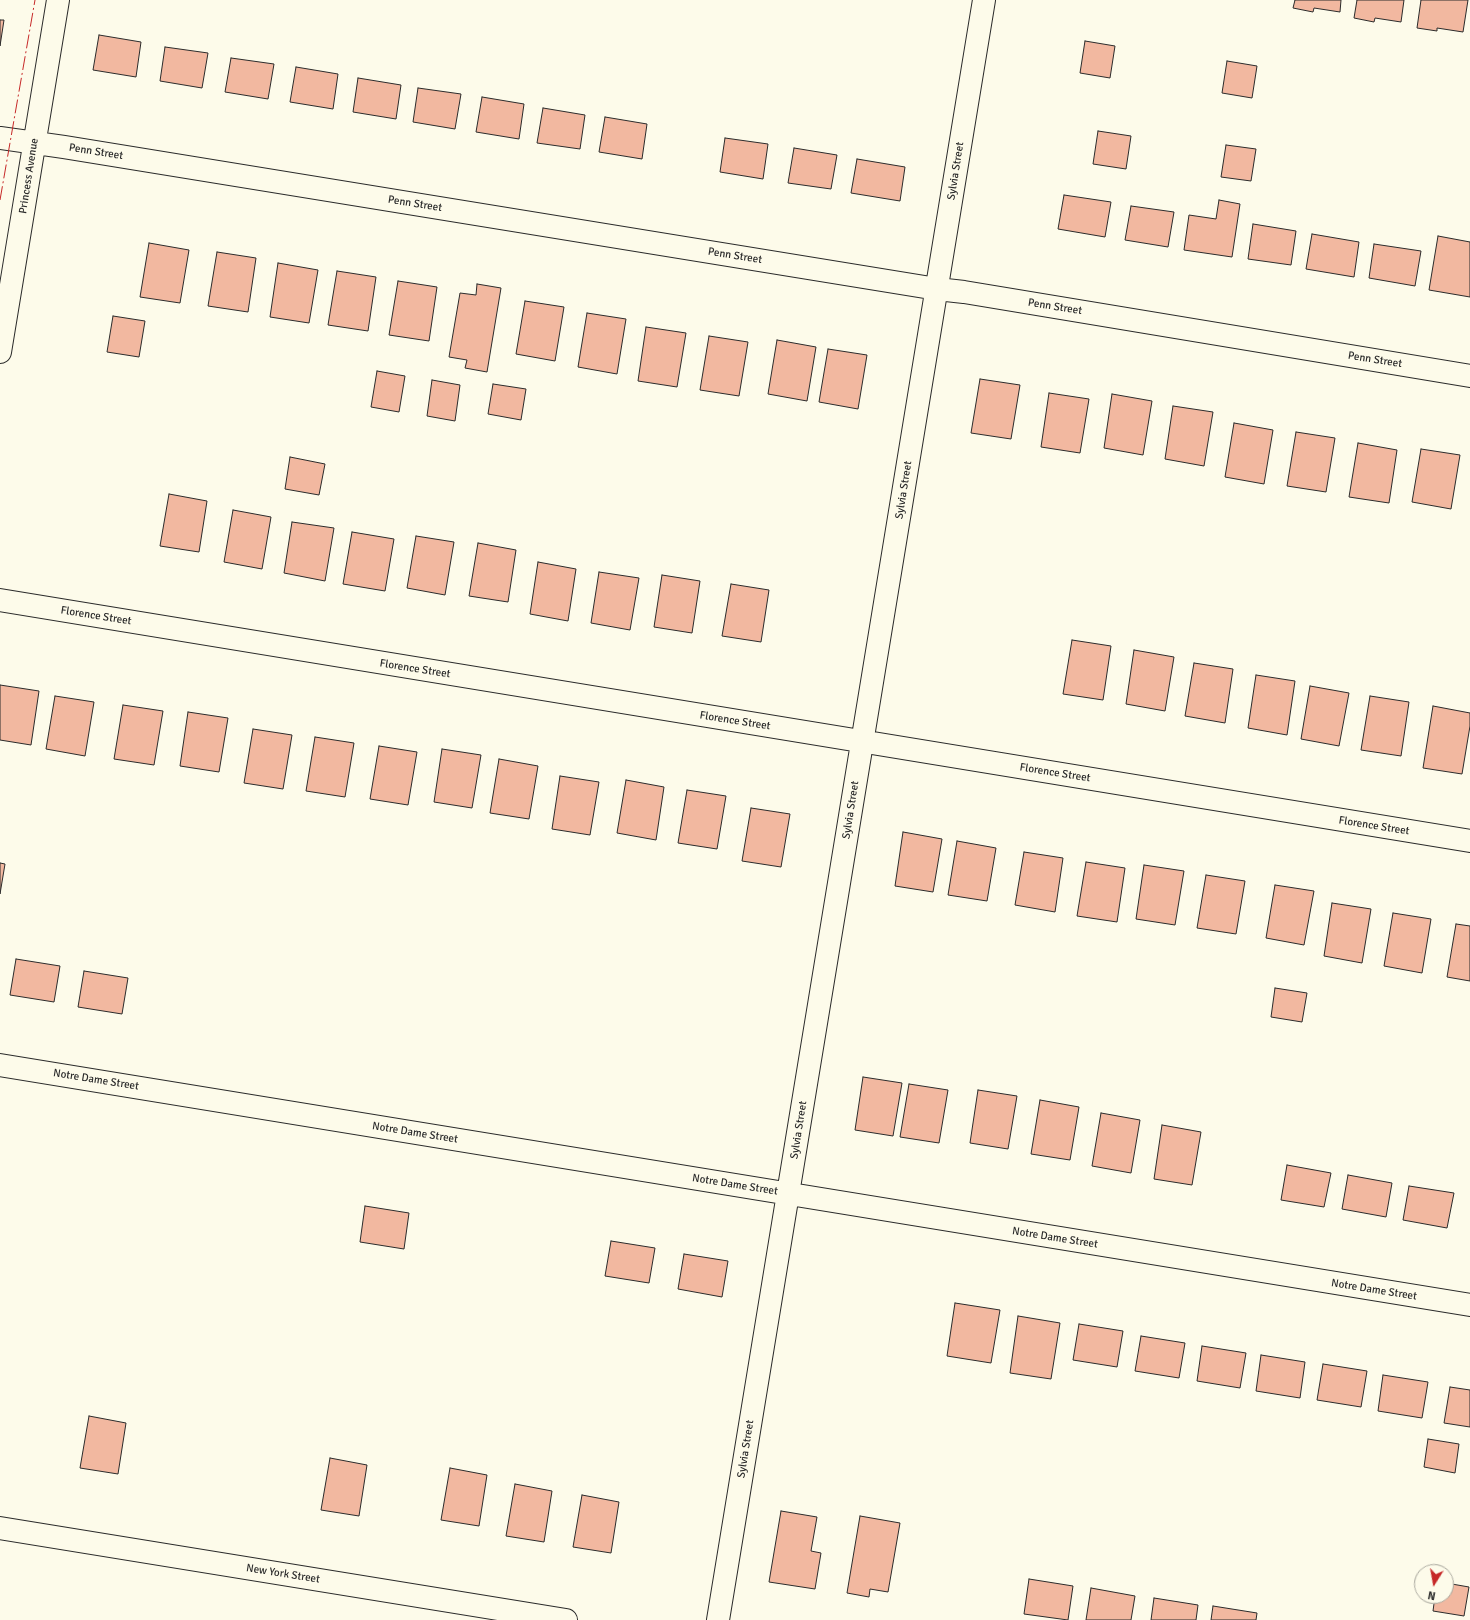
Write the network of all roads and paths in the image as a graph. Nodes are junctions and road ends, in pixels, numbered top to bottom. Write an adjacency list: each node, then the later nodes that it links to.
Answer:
1 (58, 0): 4 (street, Princess Avenue)
2 (984, 0): 5 (street, Sylvia Street)
3 (0, 138): 4 (street, Penn Street)
4 (35, 142): 5 (street, Penn Street); 6 (street, Princess Avenue)
5 (937, 289): 7 (street, Penn Street); 9 (street, Sylvia Street)
6 (0, 352)
7 (1470, 376)
8 (0, 600): 9 (street, Florence Street)
9 (862, 742): 10 (street, Florence Street); 12 (street, Sylvia Street)
10 (1470, 841)
11 (0, 1065): 12 (street, Notre Dame Street)
12 (788, 1194): 13 (street, Notre Dame Street); 16 (street, Sylvia Street)
13 (1470, 1306)
14 (0, 1528): 15 (street, New York Street)
15 (566, 1620)
16 (718, 1620)

